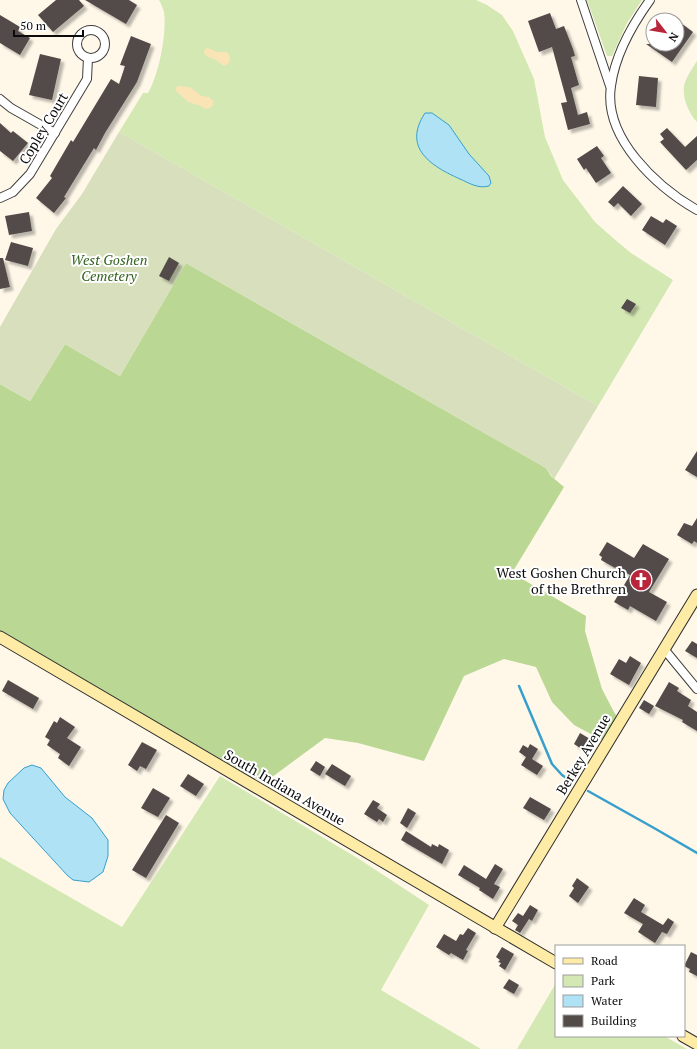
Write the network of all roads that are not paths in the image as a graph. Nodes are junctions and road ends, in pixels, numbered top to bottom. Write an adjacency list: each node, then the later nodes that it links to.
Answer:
1 (581, 0): 4 (street)
2 (650, 0): 4 (street)
3 (88, 58): 6 (street, Copley Court)
4 (610, 87): 8 (street)
5 (0, 99): 6 (street)
6 (54, 133): 7 (street, Copley Court)
7 (0, 198)
8 (697, 210)
9 (697, 595): 11 (street, Berkey Avenue)
10 (0, 636): 13 (street, South Indiana Avenue)
11 (664, 649): 12 (street); 13 (street, Berkey Avenue)
12 (697, 689)
13 (495, 928): 14 (street, South Indiana Avenue)
14 (555, 962)
15 (685, 1037): 16 (street)
16 (697, 1044)

